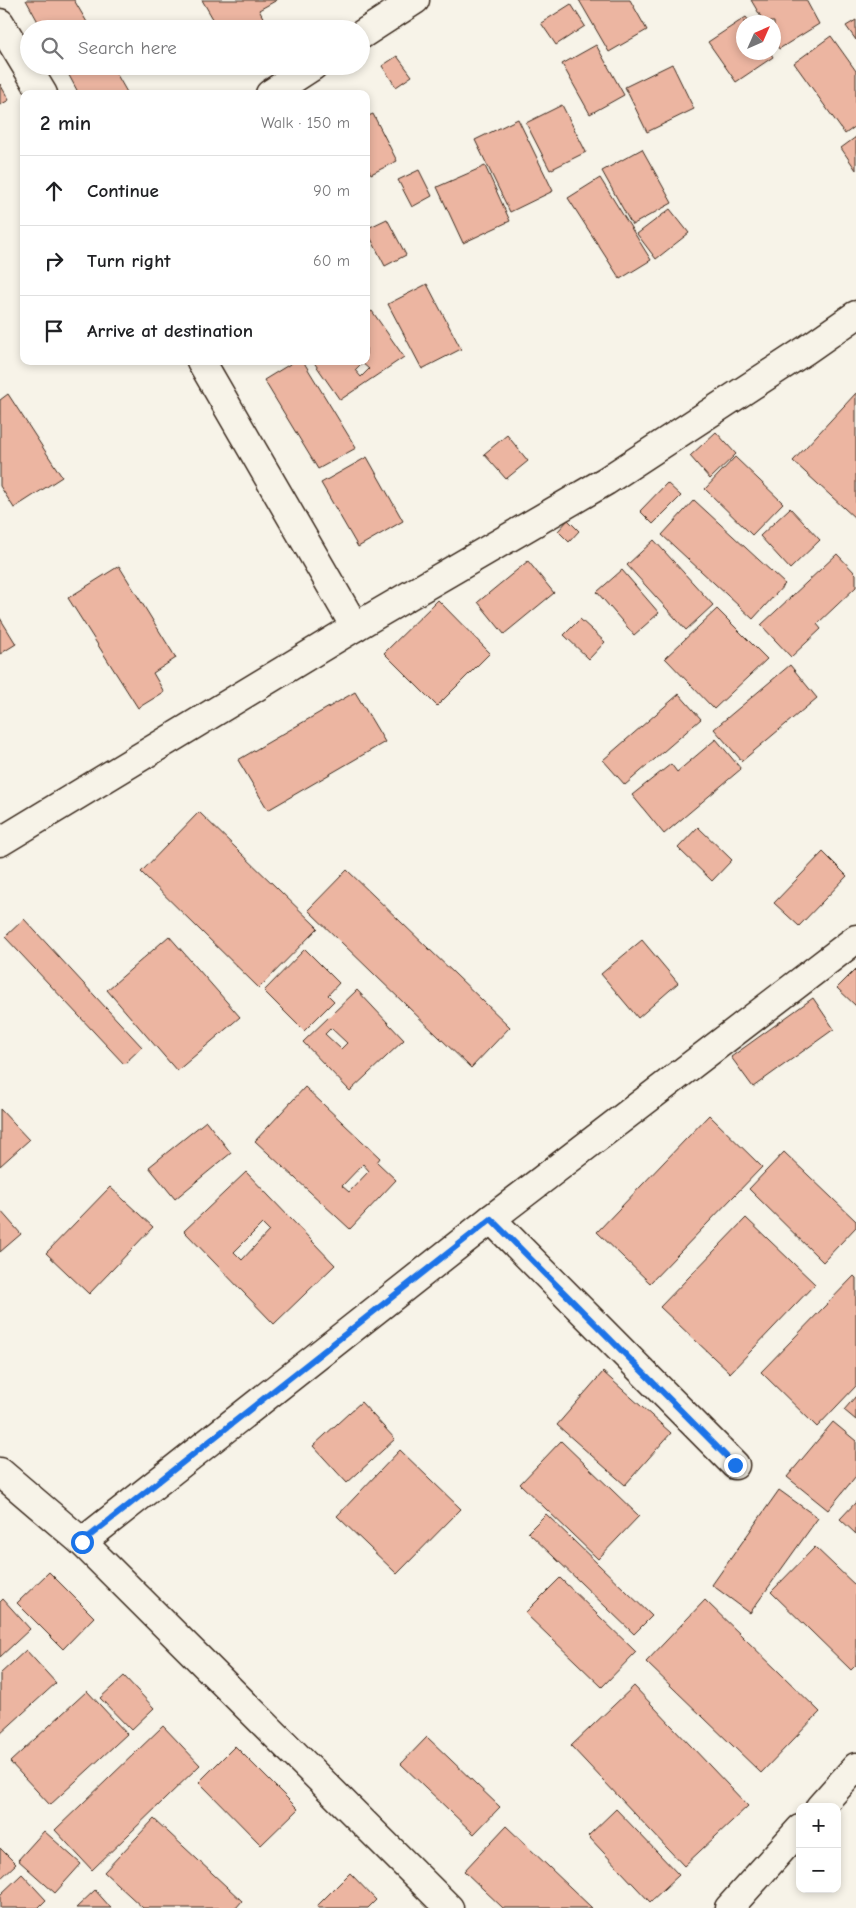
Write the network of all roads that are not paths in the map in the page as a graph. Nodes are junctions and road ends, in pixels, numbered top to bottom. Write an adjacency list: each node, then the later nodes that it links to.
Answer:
1 (415, 0): 3 (street)
2 (0, 23): 4 (street)
3 (370, 29)
4 (20, 56)
5 (31, 75): 7 (street)
6 (299, 75): 8 (street)
7 (41, 90)
8 (276, 90)
9 (856, 315): 11 (street)
10 (203, 365): 11 (street)
11 (355, 627): 12 (street)
12 (0, 842)
13 (856, 939): 14 (street)
14 (491, 1219): 15 (street); 17 (street)
15 (735, 1465)
16 (0, 1472): 17 (street)
17 (82, 1542): 21 (street)
18 (856, 1767): 19 (street)
19 (824, 1803)
20 (796, 1833): 22 (street)
21 (444, 1907)
22 (729, 1908)

